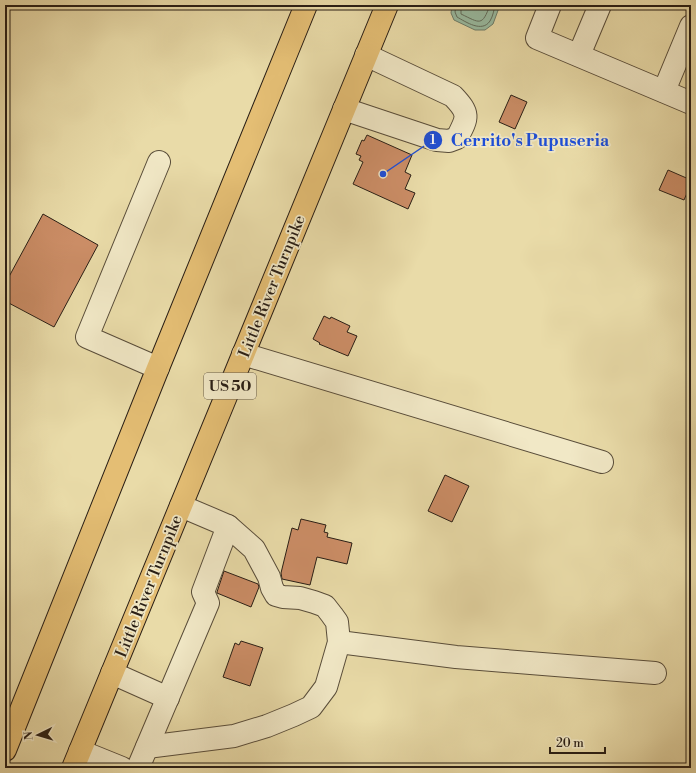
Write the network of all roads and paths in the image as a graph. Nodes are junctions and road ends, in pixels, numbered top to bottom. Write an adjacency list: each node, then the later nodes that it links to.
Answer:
1 (306, 5): 13 (highway)
2 (387, 5): 6 (highway, Little River Turnpike / US 50)
3 (550, 5): 7 (street)
4 (600, 5): 7 (street)
5 (691, 26): 8 (street)
6 (366, 55): 10 (highway, Little River Turnpike / US 50); 10 (street)
7 (579, 55): 8 (street)
8 (664, 91): 9 (street)
9 (691, 103)
10 (344, 109): 12 (highway, Little River Turnpike / US 50)
11 (159, 162): 13 (street)
12 (243, 354): 14 (street); 15 (highway, Little River Turnpike / US 50)
13 (158, 368): 22 (highway)
14 (602, 462)
15 (181, 506): 16 (street); 18 (highway, Little River Turnpike / US 50)
16 (228, 526): 17 (street); 20 (street)
17 (339, 642): 19 (street); 21 (street)
18 (112, 673): 20 (street); 23 (highway, Little River Turnpike / US 50)
19 (655, 673)
20 (168, 698): 21 (street)
21 (147, 747): 25 (street)
22 (5, 750)
23 (77, 760): 24 (street)
24 (122, 768)
25 (138, 768)

